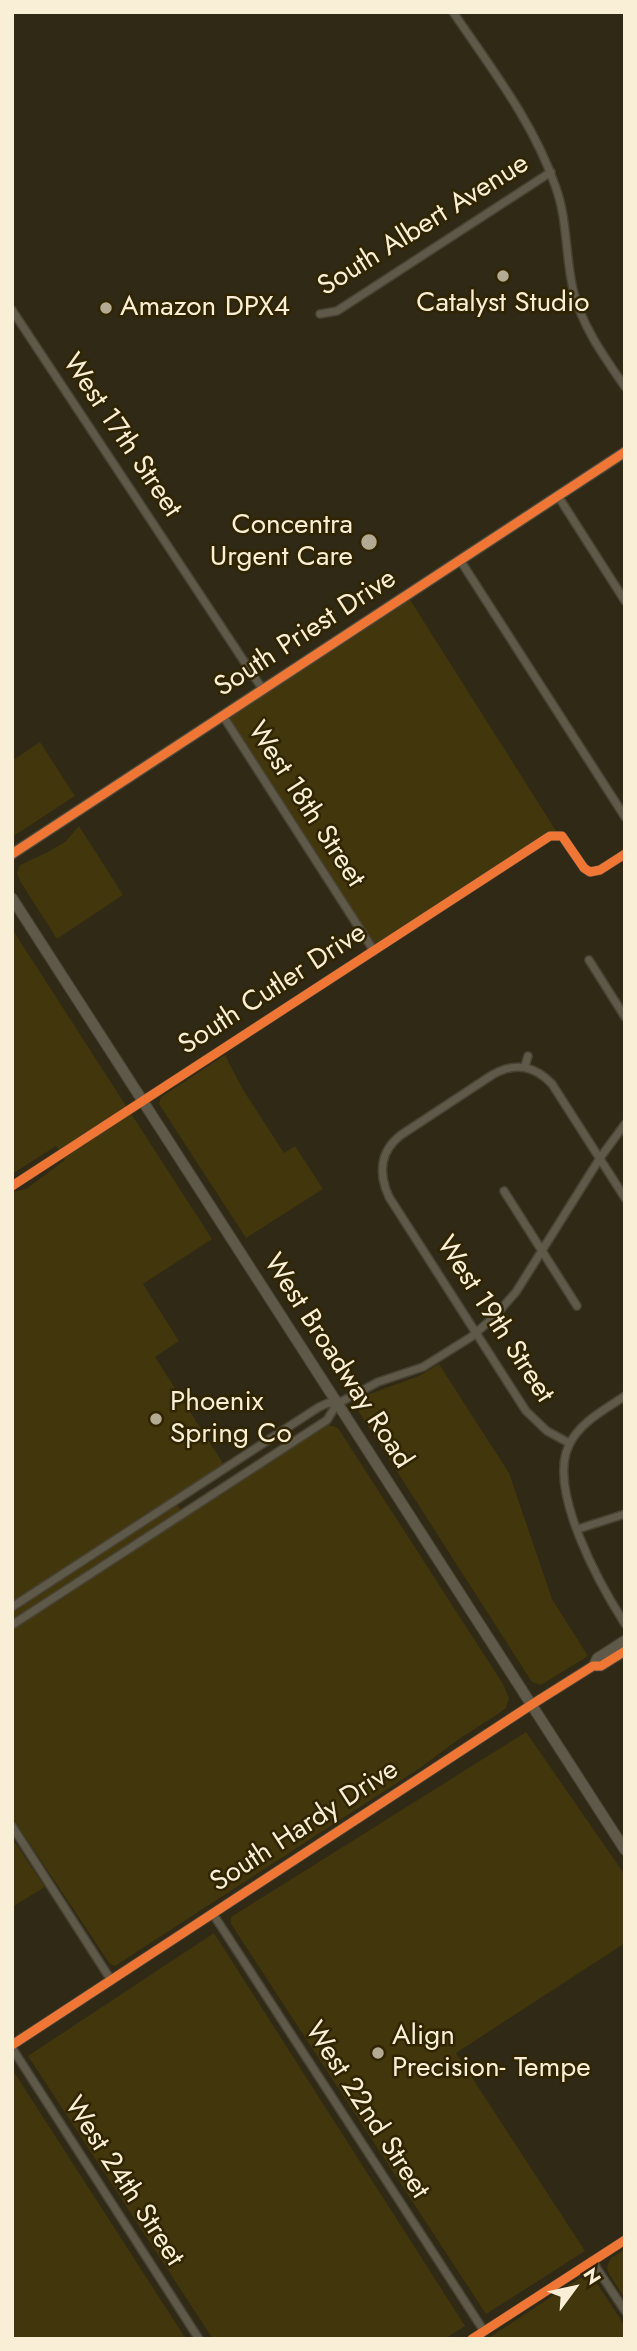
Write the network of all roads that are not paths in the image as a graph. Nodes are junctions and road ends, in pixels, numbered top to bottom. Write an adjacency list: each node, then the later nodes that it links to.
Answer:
1 (453, 12): 2 (street)
2 (551, 172): 4 (street, South Albert Avenue); 5 (street)
3 (12, 310): 10 (street, West 17th Street)
4 (320, 314)
5 (625, 387)
6 (625, 452): 7 (main road, South Priest Drive)
7 (558, 496): 8 (main road, South Priest Drive); 9 (street)
8 (460, 560): 10 (main road, South Priest Drive); 12 (street)
9 (625, 601)
10 (263, 690): 11 (main road, South Priest Drive)
11 (223, 716): 13 (main road, South Priest Drive); 16 (street, West 18th Street)
12 (625, 817)
13 (12, 854)
14 (625, 854): 16 (street, South Cutler Drive)
15 (12, 898): 21 (main road, West Broadway Road)
16 (374, 951): 21 (street, South Cutler Drive)
17 (589, 960): 18 (street)
18 (625, 1017)
19 (528, 1056): 20 (street)
20 (525, 1066): 23 (street); 25 (street)
21 (143, 1102): 26 (street, South Cutler Drive); 33 (main road, West Broadway Road)
22 (625, 1124): 23 (street)
23 (600, 1158): 28 (street); 29 (street)
24 (373, 1160): 25 (street)
25 (383, 1162): 31 (street, West 19th Street)
26 (12, 1186)
27 (504, 1191): 29 (street)
28 (625, 1198)
29 (542, 1251): 30 (street); 31 (street)
30 (577, 1306)
31 (476, 1333): 33 (street); 34 (street, West 19th Street)
32 (625, 1396): 34 (street)
33 (337, 1404): 37 (street); 39 (street); 43 (main road, West Broadway Road)
34 (569, 1443): 36 (street)
35 (625, 1514): 36 (street)
36 (579, 1529): 38 (street)
37 (12, 1607)
38 (625, 1624)
39 (12, 1625)
40 (625, 1640): 42 (street, South Hardy Drive)
41 (625, 1651): 42 (street, South Hardy Drive)
42 (593, 1666): 43 (street, South Hardy Drive)
43 (531, 1705): 45 (main road, West Broadway Road); 46 (street, South Hardy Drive)
44 (12, 1826): 47 (street)
45 (625, 1850)
46 (213, 1914): 47 (street, South Hardy Drive); 52 (street, West 22nd Street)
47 (111, 1980): 48 (street, South Hardy Drive)
48 (12, 2047): 53 (street, West 24th Street)
49 (625, 2240): 50 (street)
50 (592, 2261): 51 (street); 52 (street)
51 (625, 2311)
52 (484, 2331): 54 (street)
53 (199, 2339)
54 (472, 2339)

